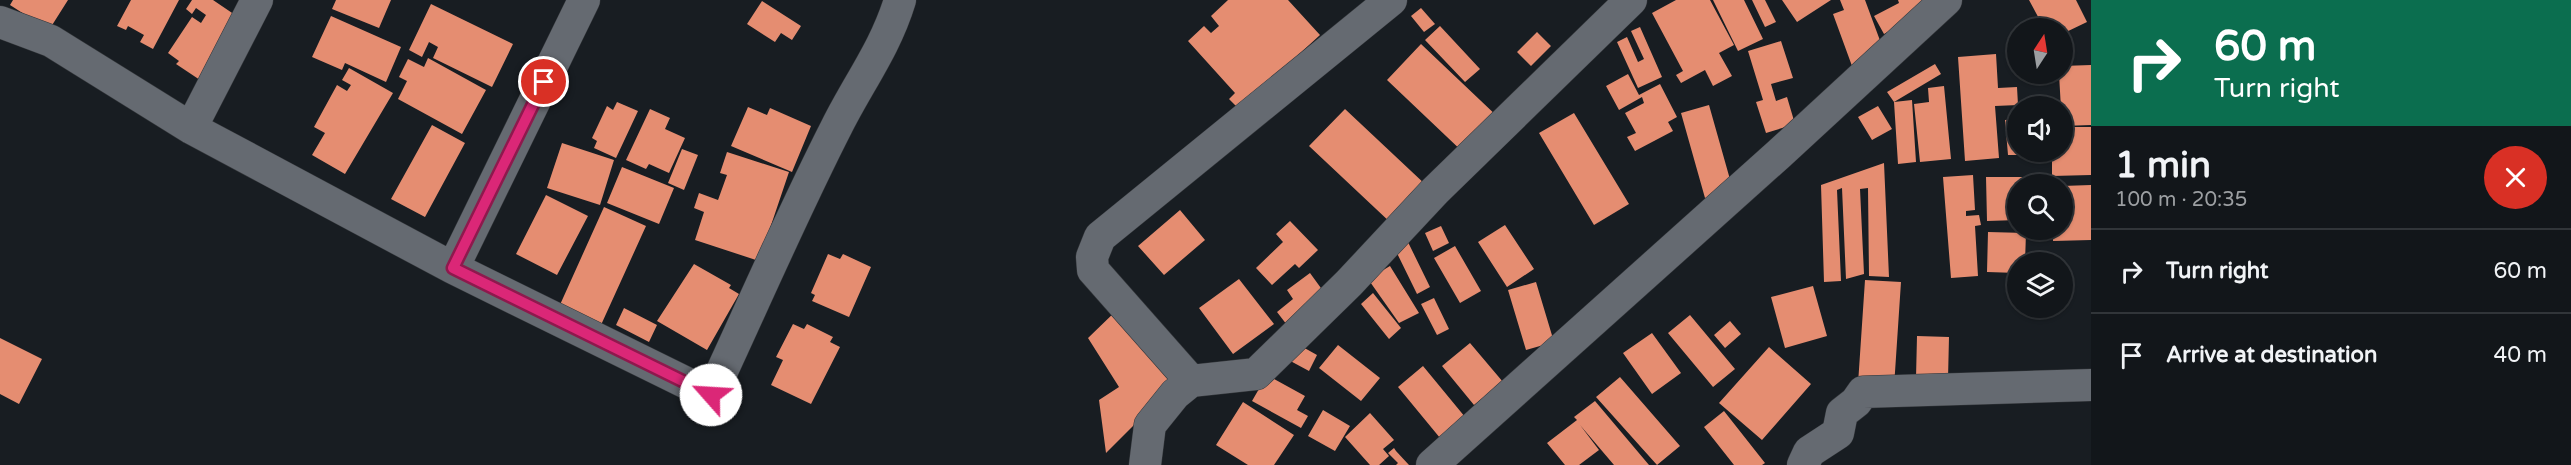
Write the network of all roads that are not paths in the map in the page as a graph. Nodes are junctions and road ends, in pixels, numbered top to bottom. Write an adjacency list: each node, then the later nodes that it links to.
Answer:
1 (257, 0): 8 (street)
2 (584, 0): 9 (street)
3 (900, 0): 9 (street)
4 (1391, 0): 10 (street)
5 (1946, 0): 13 (street)
6 (1615, 4): 10 (street)
7 (0, 22): 8 (street)
8 (191, 128): 9 (street)
9 (453, 268)
10 (1191, 381): 12 (street)
11 (2091, 385): 14 (street)
12 (1145, 465)
13 (1432, 465)
14 (1803, 465)

